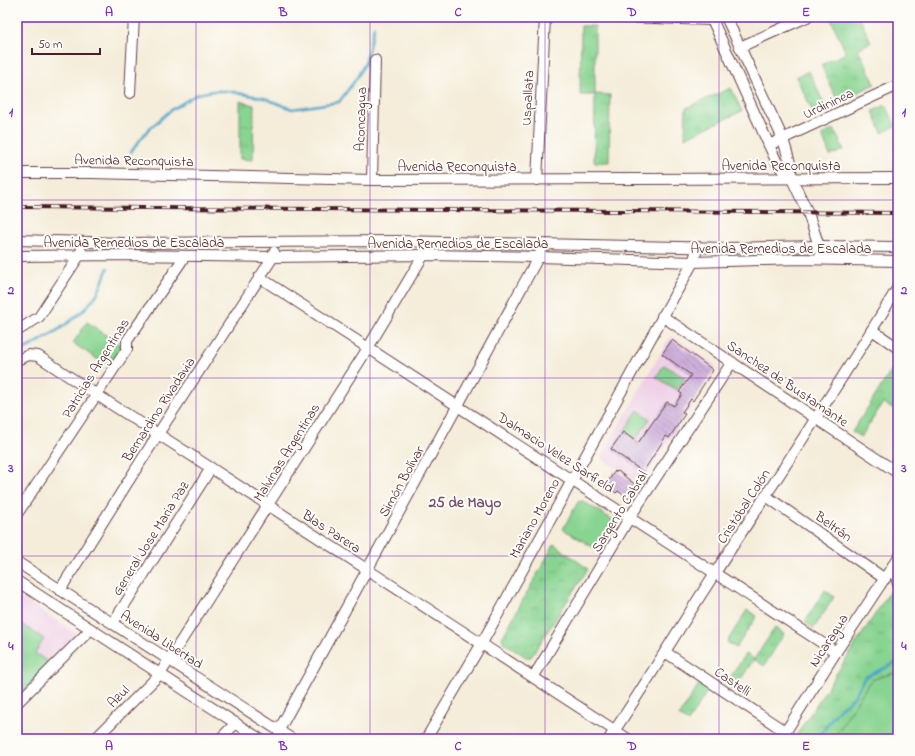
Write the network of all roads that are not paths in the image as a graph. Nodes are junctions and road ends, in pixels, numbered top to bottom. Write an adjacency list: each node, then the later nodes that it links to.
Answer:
1 (134, 17): 10 (street)
2 (545, 17): 17 (street, Uspallata)
3 (623, 17): 6 (street)
4 (726, 17): 7 (street)
5 (807, 17): 7 (street)
6 (714, 18): 12 (street)
7 (740, 47): 11 (street)
8 (375, 60): 16 (street, Aconcagua)
9 (898, 85): 11 (street, Urdininea)
10 (130, 93)
11 (783, 139): 12 (street, Urdininea); 15 (street)
12 (769, 145): 15 (street)
13 (17, 173): 16 (street, Avenida Reconquista)
14 (898, 178): 15 (street, Avenida Reconquista)
15 (792, 179): 17 (street, Avenida Reconquista); 23 (street)
16 (372, 180): 17 (street, Avenida Reconquista)
17 (537, 180)
18 (17, 240): 20 (street, Avenida Remedios de Escalada)
19 (429, 241): 21 (street, Avenida Remedios de Escalada); 22 (street, Avenida Remedios de Escalada); 26 (street, Malvinas Argentinas)
20 (86, 242): 21 (street, Avenida Remedios de Escalada); 28 (street)
21 (276, 242): 31 (street, Bernardino Rivadavia)
22 (544, 243): 24 (street, Avenida Remedios de Escalada); 30 (street, Simón Bolívar)
23 (819, 246): 24 (street, Avenida Remedios de Escalada); 25 (street, Avenida Remedios de Escalada); 32 (street)
24 (698, 247): 34 (street, Mariano Moreno)
25 (898, 247)
26 (425, 255): 30 (street, Avenida Remedios de Escalada); 31 (street, Avenida Remedios de Escalada); 40 (street, Malvinas Argentinas)
27 (17, 256): 28 (street, Avenida Remedios de Escalada)
28 (84, 256): 29 (street, Avenida Remedios de Escalada); 39 (street)
29 (185, 256): 31 (street, Avenida Remedios de Escalada); 44 (street, Patricias Argentinas)
30 (539, 256): 34 (street, Avenida Remedios de Escalada); 45 (street, Simón Bolívar)
31 (273, 257): 35 (street, Bernardino Rivadavia)
32 (820, 260): 33 (street, Avenida Remedios de Escalada); 34 (street, Avenida Remedios de Escalada)
33 (898, 261)
34 (693, 262): 37 (street, Mariano Moreno)
35 (259, 277): 40 (street, Dalmacio Velez Sarfield); 47 (street, Bernardino Rivadavia)
36 (898, 287): 38 (street, Cristóbal Colón)
37 (662, 316): 43 (street, Sanchez de Bustamante); 50 (street, Mariano Moreno)
38 (872, 330): 41 (street); 46 (street, Cristóbal Colón)
39 (17, 331)
40 (368, 348): 45 (street, Dalmacio Velez Sarfield); 52 (street, Malvinas Argentinas)
41 (898, 348)
42 (18, 360): 44 (street, Blas Parera)
43 (732, 362): 46 (street, Sanchez de Bustamante); 54 (street, Sargento Cabral)
44 (97, 395): 47 (street, Blas Parera); 53 (street, Patricias Argentinas)
45 (458, 405): 50 (street, Dalmacio Velez Sarfield); 57 (street, Simón Bolívar)
46 (815, 419): 49 (street, Sanchez de Bustamante); 51 (street, Cristóbal Colón)
47 (158, 434): 48 (street, Blas Parera); 62 (street, Bernardino Rivadavia)
48 (211, 468): 52 (street, Blas Parera); 63 (street, General Jose Maria Paz)
49 (898, 473)
50 (571, 480): 54 (street, Dalmacio Velez Sarfield); 65 (street, Mariano Moreno)
51 (766, 496): 58 (street, Cristóbal Colón); 59 (street, Beltrán)
52 (268, 505): 57 (street, Blas Parera); 68 (street, Malvinas Argentinas)
53 (17, 514)
54 (630, 517): 58 (street, Dalmacio Velez Sarfield); 70 (street, Sargento Cabral)
55 (896, 561): 59 (street, Nicaragua); 61 (street)
56 (17, 562): 62 (street, Avenida Libertad)
57 (368, 570): 65 (street, Blas Parera); 73 (street, Simón Bolívar)
58 (715, 573): 66 (street, Cristóbal Colón); 67 (street, Dalmacio Velez Sarfield)
59 (885, 579): 67 (street, Nicaragua)
60 (17, 581): 64 (street)
61 (898, 584)
62 (60, 590): 63 (street, Avenida Libertad)
63 (112, 624): 68 (street, Avenida Libertad)
64 (91, 629): 69 (street); 71 (street)
65 (482, 643): 70 (street, Blas Parera); 80 (street, Mariano Moreno)
66 (665, 652): 74 (street, Cristóbal Colón); 75 (street, Castelli)
67 (836, 652): 75 (street, Nicaragua)
68 (169, 660): 69 (street, Malvinas Argentinas); 73 (street, Avenida Libertad)
69 (160, 674): 72 (street); 76 (street, Azul)
70 (534, 676): 74 (street, Blas Parera)
71 (17, 703)
72 (236, 723): 77 (street); 78 (street)
73 (278, 730): 79 (street, Avenida Libertad)
74 (612, 735): 81 (street, Blas Parera)
75 (784, 736)
76 (95, 739)
77 (220, 739)
78 (260, 739)
79 (292, 739)
80 (426, 739)
81 (628, 739)

